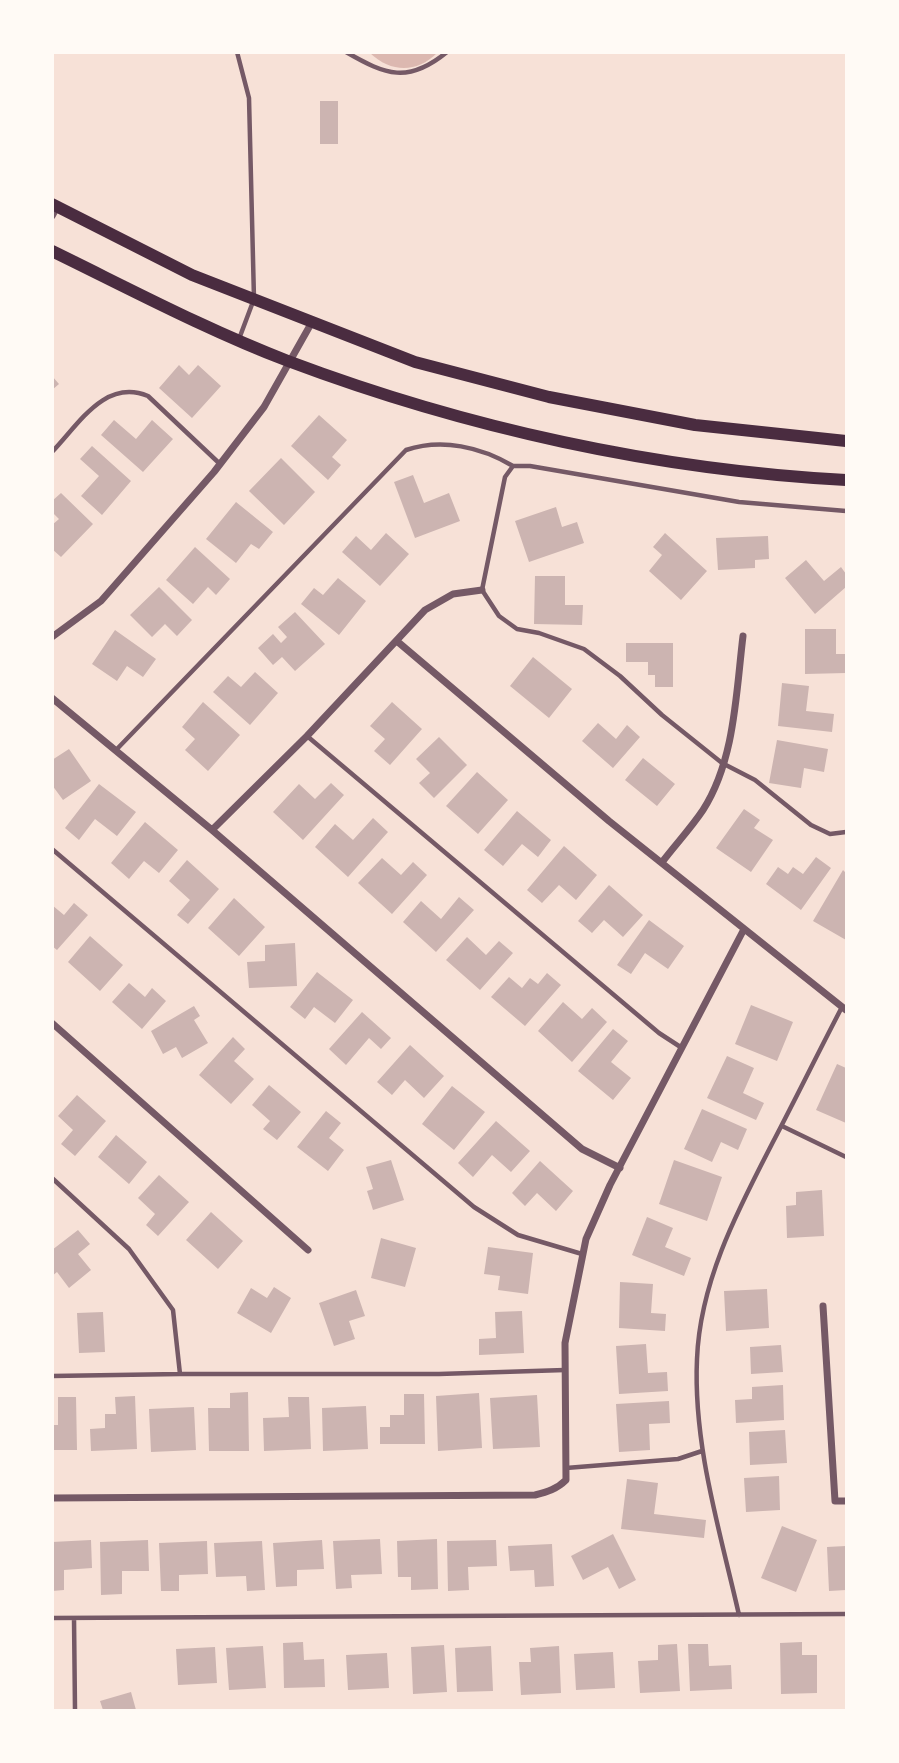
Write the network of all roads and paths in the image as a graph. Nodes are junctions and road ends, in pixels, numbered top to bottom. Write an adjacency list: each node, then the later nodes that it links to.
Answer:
1 (237, 52): 6 (lane)
2 (346, 52): 3 (lane)
3 (447, 52)
4 (54, 209): 6 (main road)
5 (52, 251): 8 (main road)
6 (254, 299): 7 (main road); 8 (lane)
7 (312, 322): 9 (street); 10 (main road)
8 (239, 340): 9 (main road)
9 (290, 361): 12 (street); 14 (main road)
10 (846, 441)
11 (52, 452): 12 (lane)
12 (220, 464): 18 (street)
13 (513, 466): 15 (lane); 16 (lane); 22 (lane)
14 (846, 480)
15 (846, 511)
16 (481, 590): 19 (street); 23 (lane)
17 (743, 636): 23 (street)
18 (52, 637)
19 (398, 642): 21 (street); 27 (street)
20 (52, 698): 22 (street)
21 (307, 736): 24 (street); 31 (lane)
22 (115, 751): 24 (street)
23 (722, 763): 25 (lane); 27 (street)
24 (212, 830): 34 (street)
25 (846, 832)
26 (52, 849): 37 (lane)
27 (663, 861): 28 (street)
28 (743, 931): 29 (street); 31 (street)
29 (844, 1009): 32 (lane)
30 (52, 1023): 36 (street)
31 (682, 1048): 34 (street)
32 (782, 1126): 33 (lane); 42 (lane)
33 (846, 1157)
34 (620, 1168): 37 (street)
35 (52, 1178): 40 (lane)
36 (308, 1250)
37 (582, 1254): 39 (street)
38 (823, 1306): 45 (street)
39 (565, 1370): 40 (lane); 43 (street)
40 (180, 1374): 41 (lane)
41 (52, 1376)
42 (702, 1451): 43 (lane); 47 (lane)
43 (566, 1468): 44 (street)
44 (52, 1498)
45 (846, 1501)
46 (846, 1614): 47 (lane)
47 (739, 1615): 49 (lane)
48 (52, 1618): 49 (lane)
49 (74, 1618): 50 (lane)
50 (75, 1710)

